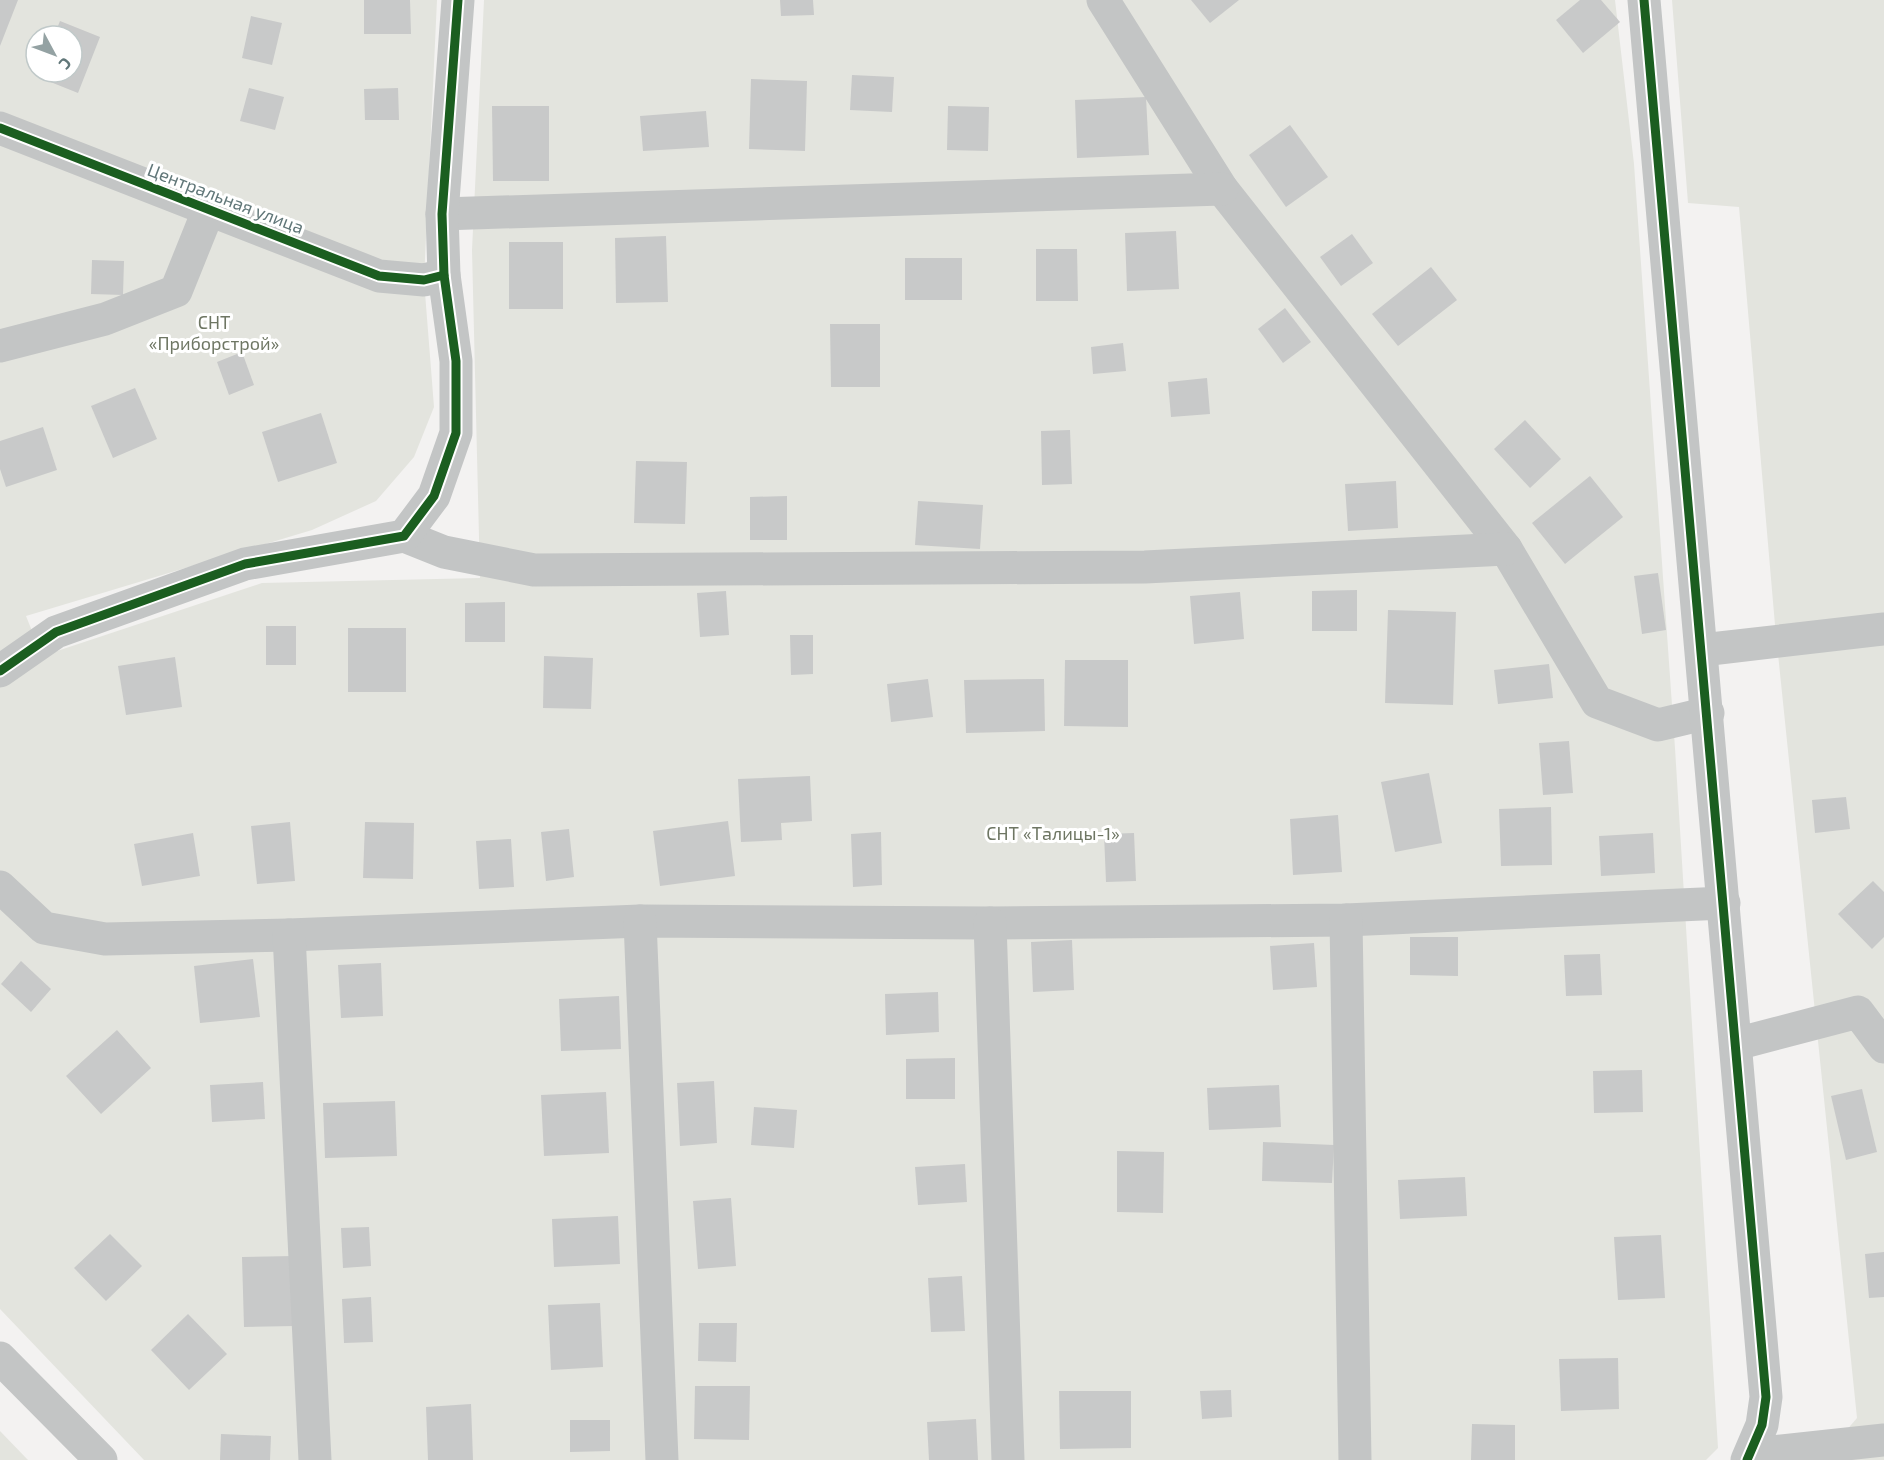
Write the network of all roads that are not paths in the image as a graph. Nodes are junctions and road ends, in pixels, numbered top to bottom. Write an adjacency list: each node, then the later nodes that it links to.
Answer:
1 (458, 0): 7 (street)
2 (1103, 0): 5 (street)
3 (1644, 0): 13 (street)
4 (0, 128): 6 (street, Центральная улица)
5 (1222, 189): 7 (street); 11 (street)
6 (210, 209): 8 (street, Центральная улица); 9 (street)
7 (442, 214): 8 (street)
8 (444, 275): 10 (street)
9 (0, 346)
10 (404, 536): 11 (street); 14 (street)
11 (1506, 549): 15 (street)
12 (1884, 629): 13 (street)
13 (1702, 650): 15 (street)
14 (0, 671)
15 (1708, 713): 17 (street)
16 (0, 887): 21 (street)
17 (1724, 903): 18 (street); 22 (street)
18 (1347, 920): 20 (street); 31 (street)
19 (640, 921): 20 (street); 21 (street); 29 (street)
20 (990, 923): 30 (street)
21 (289, 935): 28 (street)
22 (1736, 1044): 23 (street); 26 (street)
23 (1884, 1047)
24 (0, 1358): 27 (street)
25 (1884, 1440): 26 (street)
26 (1752, 1458)
27 (101, 1460)
28 (315, 1460)
29 (662, 1460)
30 (1008, 1460)
31 (1355, 1460)

